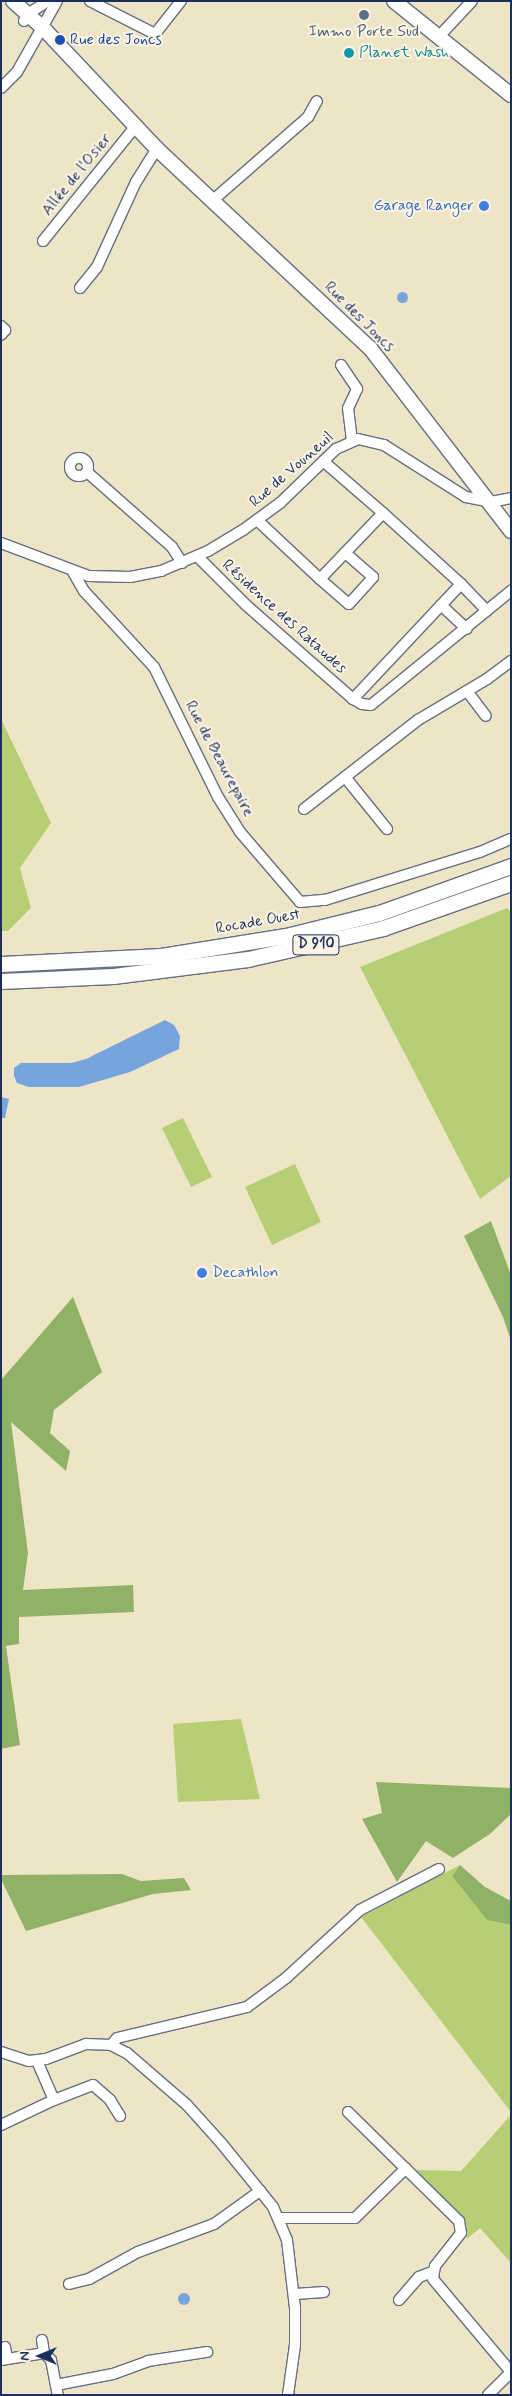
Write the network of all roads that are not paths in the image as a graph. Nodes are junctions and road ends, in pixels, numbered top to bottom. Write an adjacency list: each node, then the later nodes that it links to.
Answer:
1 (3, 1): 10 (street, Rue des Joncs)
2 (13, 1): 10 (street, Rue des Joncs)
3 (48, 1): 10 (street)
4 (57, 1): 12 (street)
5 (90, 1): 6 (street)
6 (181, 1)
7 (394, 1): 15 (street)
8 (406, 1): 11 (street)
9 (472, 1): 11 (street)
10 (26, 18): 12 (street, Rue des Joncs)
11 (444, 31): 13 (street)
12 (41, 32): 14 (street); 17 (street, Rue des Joncs)
13 (511, 84)
14 (1, 88)
15 (511, 95)
16 (317, 101): 19 (street)
17 (135, 127): 18 (street, Rue des Joncs); 20 (street, Allée de l'Osier)
18 (157, 149): 19 (street, Rue des Joncs); 21 (street)
19 (212, 201): 29 (street, Rue des Joncs)
20 (43, 241)
21 (80, 288)
22 (1, 326): 23 (street)
23 (1, 335)
24 (341, 365): 25 (street, Rue de Vouneuil)
25 (352, 441): 26 (street, Rue de Vouneuil); 29 (street, Rue de Vouneuil)
26 (323, 461): 30 (street); 31 (street, Rue de Vouneuil)
27 (87, 472): 36 (street)
28 (511, 498): 29 (street, Rue de Vouneuil)
29 (491, 502): 32 (street, Rue des Joncs)
30 (382, 513): 34 (street); 39 (street)
31 (257, 520): 35 (street, Rue de Vouneuil); 38 (street)
32 (511, 531)
33 (1, 544): 37 (street, Rue de Vouneuil)
34 (345, 553): 38 (street); 38 (street)
35 (197, 556): 36 (street, Rue de Vouneuil); 46 (street, Résidence des Rataudes)
36 (182, 563): 37 (street, Rue de Vouneuil)
37 (72, 572): 51 (street, Rue de Beaurepaire)
38 (320, 579)
39 (461, 584): 41 (street); 42 (street)
40 (511, 591): 42 (street)
41 (441, 605): 43 (street); 46 (street)
42 (486, 611): 43 (street)
43 (467, 628): 46 (street)
44 (511, 661): 45 (street)
45 (467, 691): 47 (street); 48 (street)
46 (354, 699)
47 (486, 716)
48 (345, 777): 49 (street); 50 (street)
49 (304, 809)
50 (387, 829)
51 (511, 839)
52 (511, 866): 55 (main road, Rocade Ouest / D 910)
53 (511, 883): 58 (main road, Rocade Ouest / D 910)
54 (1, 957): 55 (main road)
55 (122, 959): 56 (main road, Rocade Ouest / D 910)
56 (1, 964)
57 (1, 981): 58 (main road, Rocade Ouest / D 910)
58 (45, 981): 59 (main road)
59 (1, 985)
60 (439, 1869): 61 (street)
61 (111, 2045): 63 (street); 69 (street)
62 (1, 2052): 63 (street)
63 (37, 2061): 64 (street)
64 (54, 2100): 66 (street); 67 (street)
65 (348, 2112): 68 (street)
66 (120, 2116)
67 (1, 2125)
68 (406, 2168): 70 (street); 71 (street)
69 (260, 2191): 70 (street); 72 (street)
70 (280, 2218): 74 (street)
71 (432, 2272): 75 (street); 81 (street)
72 (69, 2284)
73 (324, 2292): 74 (street)
74 (294, 2294): 83 (street)
75 (399, 2300)
76 (42, 2340): 79 (street)
77 (5, 2347): 80 (street)
78 (207, 2352): 82 (street)
79 (44, 2354): 80 (street); 82 (street)
80 (4, 2359)
81 (511, 2372): 84 (street)
82 (57, 2390)
83 (288, 2395)
84 (488, 2395)

